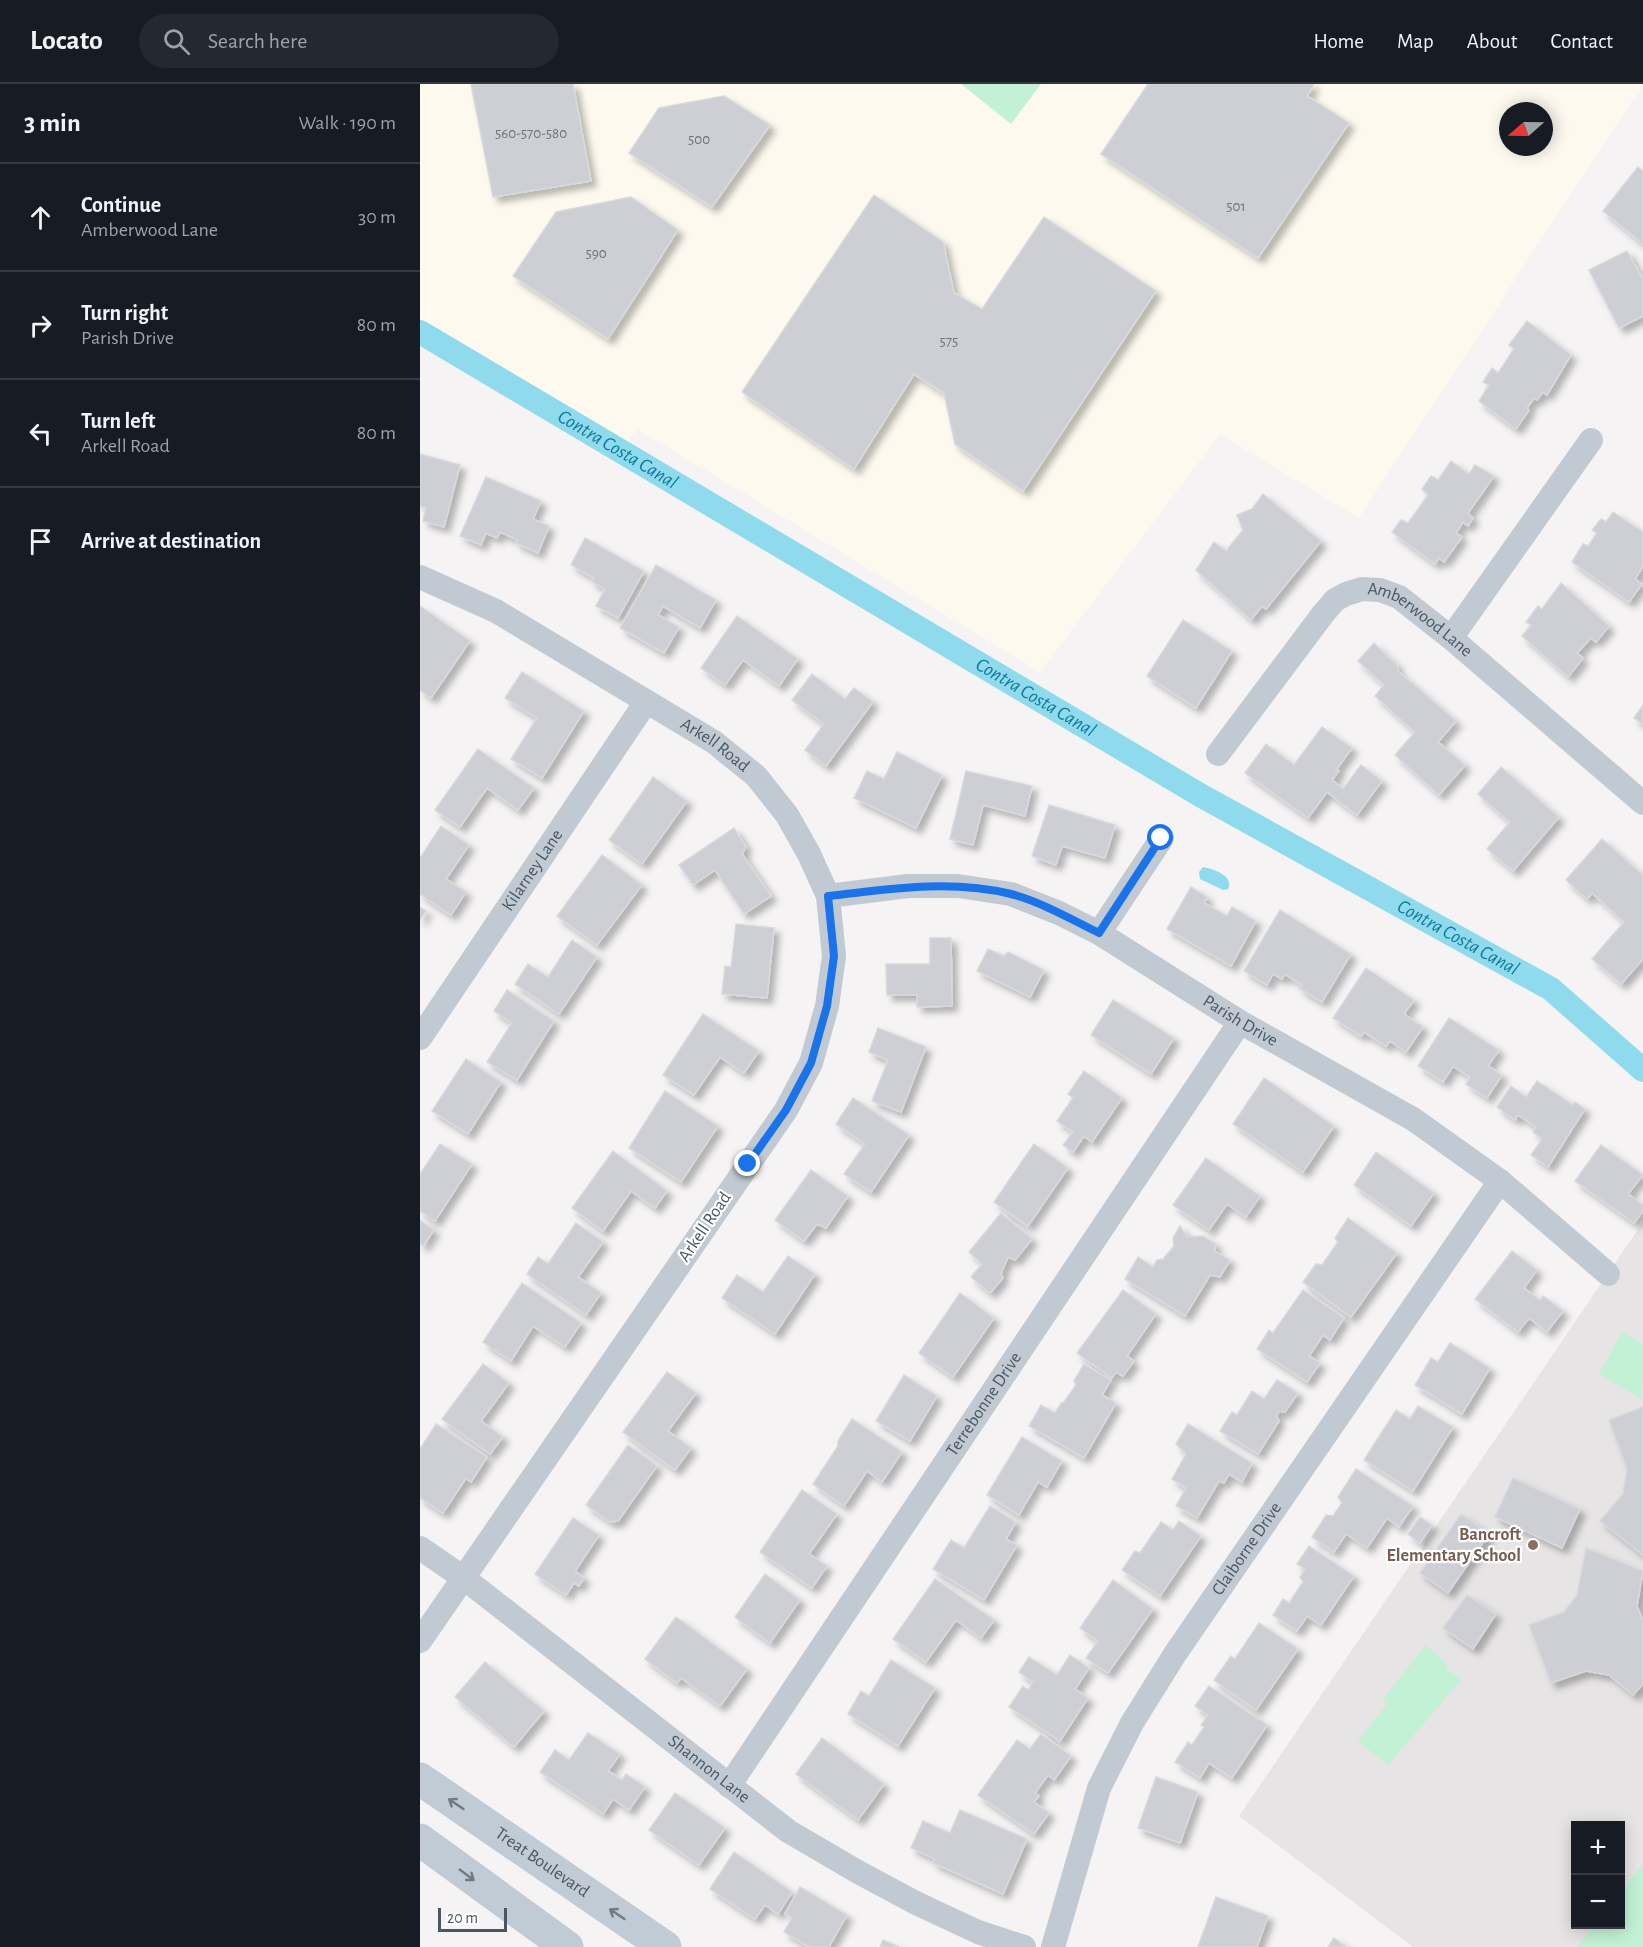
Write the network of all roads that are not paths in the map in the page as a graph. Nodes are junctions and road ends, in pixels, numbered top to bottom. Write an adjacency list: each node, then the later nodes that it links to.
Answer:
1 (1591, 440): 3 (street)
2 (420, 578): 4 (street, Arkell Road)
3 (1451, 638): 5 (street, Amberwood Lane); 6 (street, Amberwood Lane)
4 (646, 702): 8 (street, Arkell Road); 11 (street, Kilarney Lane)
5 (1218, 754)
6 (1643, 803)
7 (1161, 838): 9 (street)
8 (828, 896): 9 (street, Parish Drive); 15 (street, Arkell Road)
9 (1099, 933): 10 (street, Parish Drive)
10 (1240, 1022): 12 (street, Parish Drive); 18 (street, Terrebonne Drive)
11 (420, 1038)
12 (1500, 1181): 13 (street, Parish Drive); 23 (street, Claiborne Drive)
13 (1608, 1274)
14 (420, 1548): 15 (street, Shannon Lane)
15 (465, 1579): 16 (street, Arkell Road); 18 (street, Shannon Lane)
16 (420, 1641)
17 (420, 1779): 21 (main road, Treat Boulevard, one-way to 17)
18 (729, 1786): 22 (street, Shannon Lane)
19 (420, 1840): 20 (main road, one-way to 20)
20 (567, 1947)
21 (665, 1947)
22 (1024, 1947)
23 (1053, 1947)

